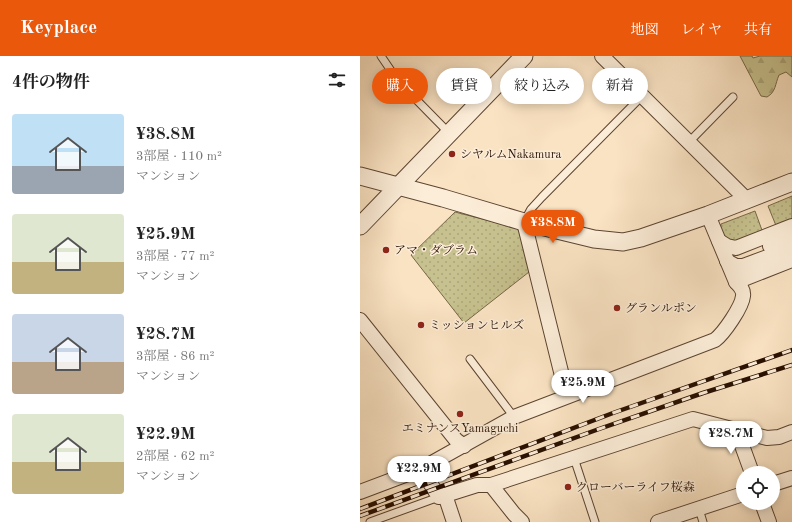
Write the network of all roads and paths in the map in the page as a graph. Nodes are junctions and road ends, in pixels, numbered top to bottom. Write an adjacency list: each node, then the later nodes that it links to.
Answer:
1 (381, 56): 8 (lane)
2 (524, 56): 8 (street)
3 (602, 56): 4 (street)
4 (614, 68)
5 (733, 97): 9 (lane)
6 (648, 102): 9 (street)
7 (634, 104): 15 (lane)
8 (449, 133): 12 (street)
9 (689, 142): 13 (street)
10 (360, 176): 12 (street)
11 (792, 182): 13 (street)
12 (397, 186): 15 (street); 16 (street)
13 (747, 200): 14 (street)
14 (708, 215): 15 (street); 20 (street)
15 (524, 222): 25 (street)
16 (360, 226)
17 (792, 226): 20 (street)
18 (792, 237): 20 (street)
19 (792, 248): 20 (street)
20 (723, 251): 22 (street)
21 (792, 260): 22 (street)
22 (736, 282): 25 (street)
23 (360, 320): 29 (street)
24 (470, 359): 26 (lane)
25 (567, 396): 26 (street)
26 (514, 417): 29 (street)
27 (736, 429): 28 (street); 30 (street); 31 (street)
28 (792, 432)
29 (464, 446): 32 (street)
30 (574, 458): 35 (street); 44 (lane)
31 (749, 466)
32 (421, 469): 36 (street); 37 (street)
33 (792, 478): 34 (street)
34 (780, 482)
35 (491, 485): 37 (street); 43 (street)
36 (360, 492)
37 (442, 496): 41 (lane); 42 (street)
38 (736, 498): 40 (street)
39 (765, 510): 46 (street)
40 (701, 515): 45 (street)
41 (370, 522)
42 (454, 522)
43 (522, 522)
44 (595, 522)
45 (658, 522)
46 (769, 522)

